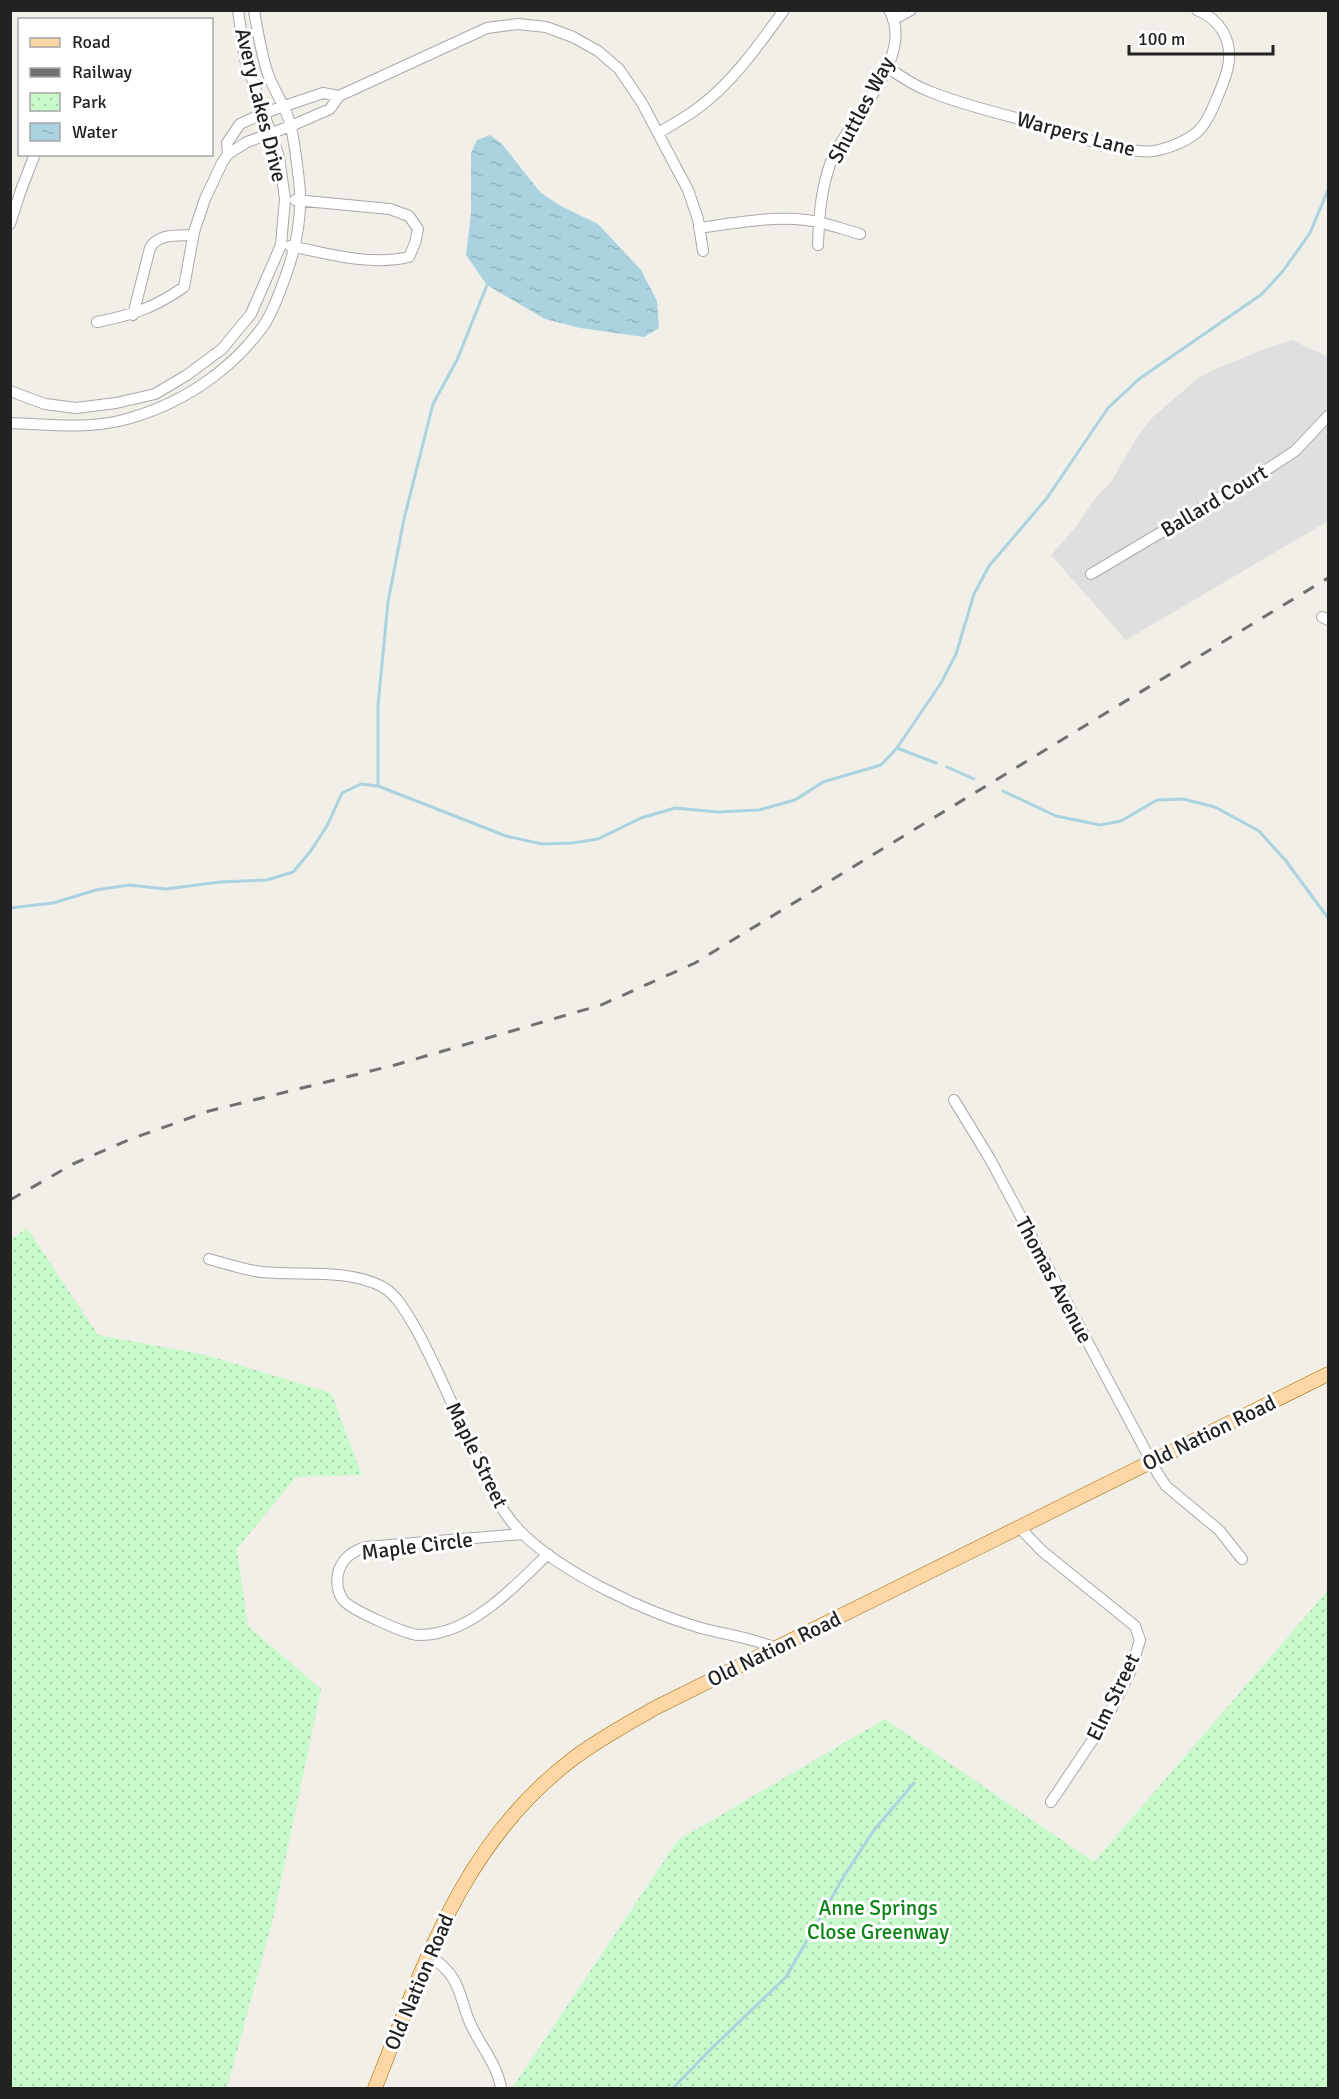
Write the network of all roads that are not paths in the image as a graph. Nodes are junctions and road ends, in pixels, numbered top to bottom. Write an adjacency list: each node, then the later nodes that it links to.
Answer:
1 (238, 10): 10 (street, Avery Lakes Drive)
2 (255, 10): 9 (street, Avery Lakes Drive)
3 (784, 10): 13 (street)
4 (911, 10): 6 (street)
5 (1197, 10): 7 (street, Warpers Lane)
6 (891, 15): 7 (street, Shuttles Way)
7 (887, 68): 19 (street, Shuttles Way)
8 (339, 96): 9 (street); 11 (street); 13 (street)
9 (284, 106): 10 (street); 11 (street, Avery Lakes Drive)
10 (264, 113): 12 (street, Avery Lakes Drive); 14 (street)
11 (291, 126): 12 (street); 18 (street, Avery Lakes Drive)
12 (270, 133): 14 (street); 17 (street, Avery Lakes Drive)
13 (658, 133): 21 (street)
14 (228, 154): 22 (street)
15 (35, 156): 16 (street)
16 (16, 189): 20 (street)
17 (285, 199): 18 (street); 24 (street, Avery Lakes Drive)
18 (301, 200): 26 (street, Avery Lakes Drive); 26 (street)
19 (819, 222): 21 (street); 23 (street); 25 (street, Shuttles Way)
20 (10, 224)
21 (699, 228): 27 (street)
22 (193, 234): 28 (street); 28 (street)
23 (860, 234)
24 (281, 244): 26 (street); 30 (street, Avery Lakes Drive)
25 (818, 245)
26 (296, 248): 31 (street, Avery Lakes Drive)
27 (703, 251)
28 (133, 315): 29 (street)
29 (97, 322)
30 (222, 349): 31 (street); 32 (street, Avery Lakes Drive)
31 (234, 360): 34 (street, Avery Lakes Drive)
32 (10, 391)
33 (1329, 416): 35 (street, Ballard Court)
34 (10, 423)
35 (1091, 574)
36 (954, 1100): 39 (street, Thomas Avenue)
37 (209, 1259): 41 (street, Maple Street)
38 (1329, 1374): 39 (main road, Old Nation Road)
39 (1151, 1461): 40 (main road, Old Nation Road); 43 (street, Thomas Avenue)
40 (1020, 1528): 44 (main road, Old Nation Road); 45 (street, Elm Street)
41 (523, 1534): 42 (street, Maple Street); 42 (street, Maple Circle)
42 (548, 1554): 44 (street, Maple Street)
43 (1242, 1558)
44 (775, 1648): 46 (main road, Old Nation Road)
45 (1051, 1802)
46 (429, 1954): 47 (main road, Old Nation Road); 48 (street)
47 (375, 2088)
48 (501, 2088)

